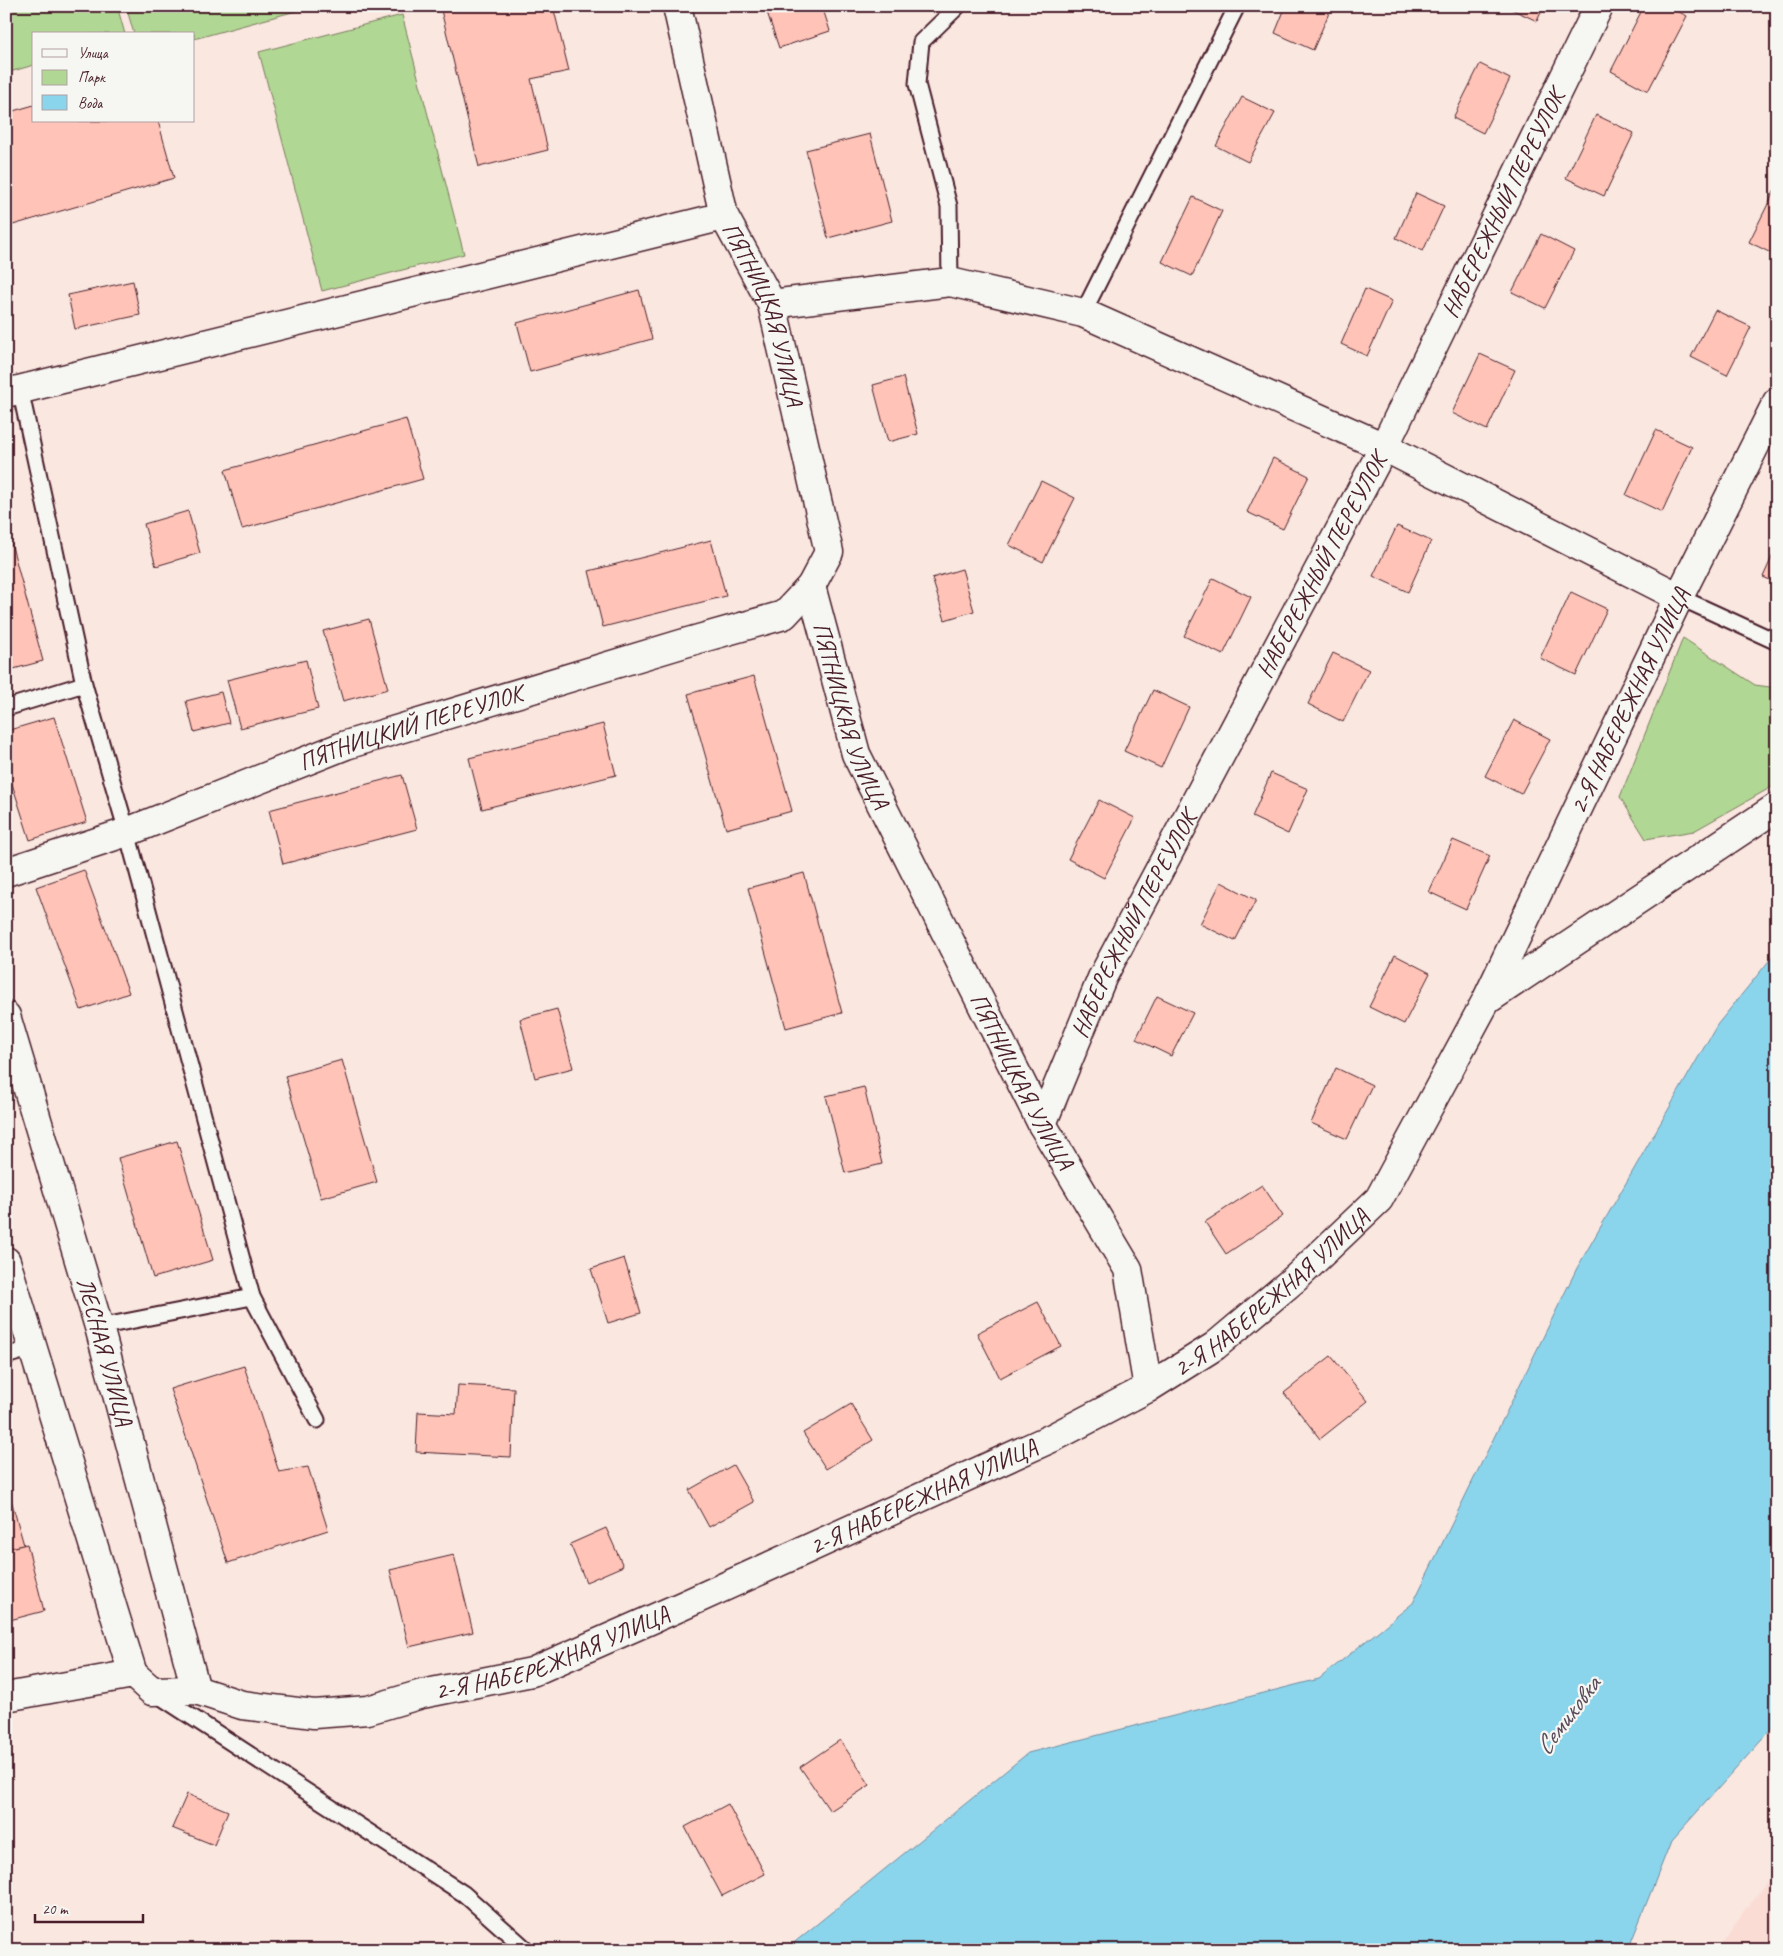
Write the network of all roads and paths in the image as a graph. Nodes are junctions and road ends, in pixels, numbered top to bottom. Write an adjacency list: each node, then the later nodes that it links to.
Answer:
1 (677, 6): 5 (street, ПЯТНИЦКАЯ УЛИЦА)
2 (958, 6): 6 (lane)
3 (1237, 6): 8 (lane)
4 (1599, 6): 11 (street, НАБЕРЕЖНЫЙ ПЕРЕУЛОК)
5 (724, 216): 7 (street, ПЯТНИЦКАЯ УЛИЦА); 9 (street)
6 (950, 282): 7 (street); 8 (street)
7 (772, 304): 12 (street, ПЯТНИЦКАЯ УЛИЦА)
8 (1083, 313): 11 (street)
9 (13, 391): 15 (lane)
10 (1777, 402): 13 (street, 2-Я НАБЕРЕЖНАЯ УЛИЦА)
11 (1384, 447): 13 (street); 22 (street, НАБЕРЕЖНЫЙ ПЕРЕУЛОК)
12 (811, 586): 18 (street, ПЯТНИЦКИЙ ПЕРЕУЛОК); 22 (street, ПЯТНИЦКАЯ УЛИЦА)
13 (1679, 597): 14 (lane); 20 (street, 2-Я НАБЕРЕЖНАЯ УЛИЦА)
14 (1777, 642)
15 (84, 684): 16 (lane); 18 (lane)
16 (6, 708)
17 (1777, 807): 20 (street, 2-Я НАБЕРЕЖНАЯ УЛИЦА)
18 (127, 832): 19 (street, ПЯТНИЦКИЙ ПЕРЕУЛОК); 24 (lane)
19 (6, 872)
20 (1486, 1000): 28 (street, 2-Я НАБЕРЕЖНАЯ УЛИЦА)
21 (6, 1016): 25 (street, ЛЕСНАЯ УЛИЦА)
22 (1042, 1124): 28 (street, ПЯТНИЦКАЯ УЛИЦА)
23 (6, 1261): 26 (street)
24 (252, 1297): 25 (lane); 29 (lane)
25 (99, 1327): 31 (street, ЛЕСНАЯ УЛИЦА)
26 (32, 1348): 27 (lane); 30 (street)
27 (6, 1356)
28 (1148, 1388): 31 (street, 2-Я НАБЕРЕЖНАЯ УЛИЦА)
29 (317, 1420)
30 (142, 1682): 31 (street, 2-Я НАБЕРЕЖНАЯ УЛИЦА); 32 (street, 2-Я НАБЕРЕЖНАЯ УЛИЦА); 33 (lane)
31 (196, 1690)
32 (6, 1697)
33 (527, 1950)

